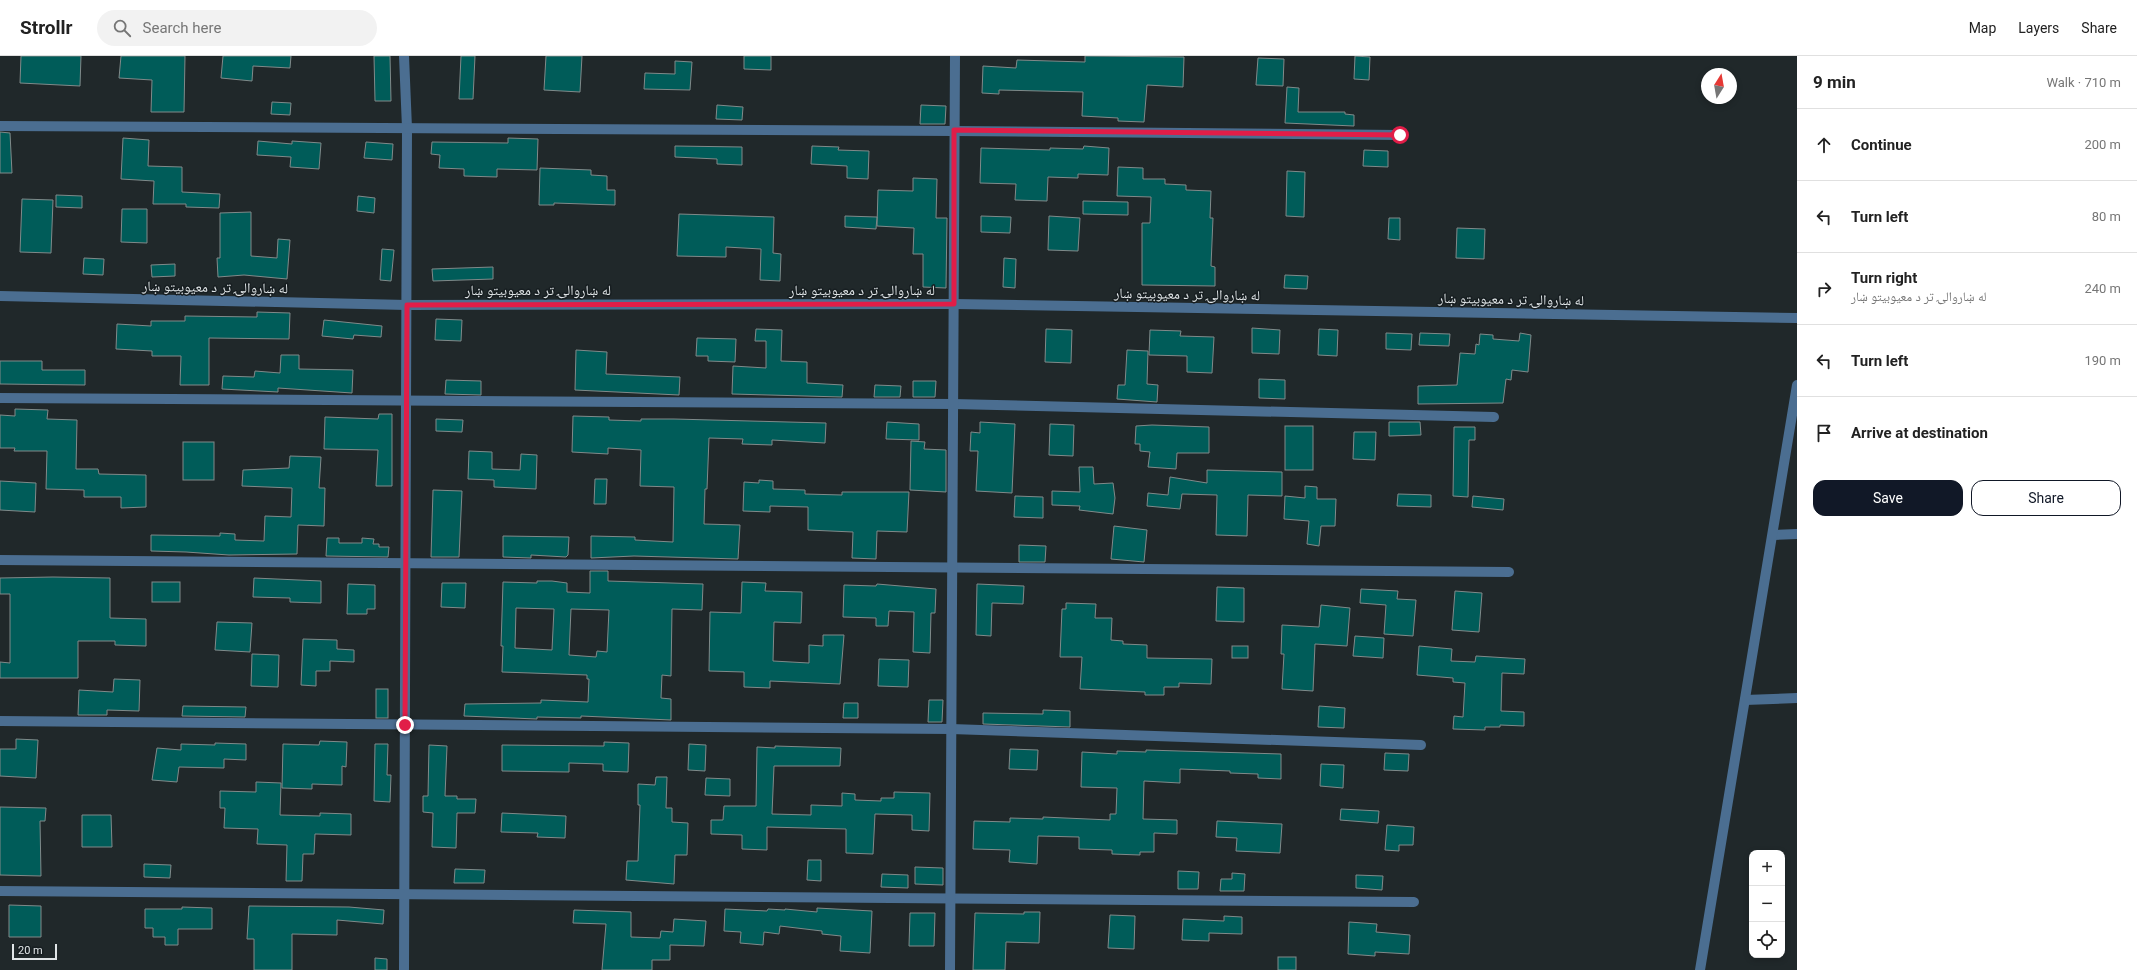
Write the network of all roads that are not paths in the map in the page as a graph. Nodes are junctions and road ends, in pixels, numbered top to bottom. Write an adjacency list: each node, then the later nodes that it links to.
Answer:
1 (404, 56): 4 (street)
2 (955, 56): 5 (street)
3 (0, 126): 4 (street)
4 (407, 128): 5 (street); 9 (street)
5 (954, 130): 6 (street); 8 (street)
6 (1400, 135)
7 (0, 296): 9 (street, له ښاروالۍ تر د معیوبیتو ښار)
8 (954, 304): 9 (street, له ښاروالۍ تر د معیوبیتو ښار); 10 (street, له ښاروالۍ تر د معیوبیتو ښار); 14 (street)
9 (407, 305): 13 (street)
10 (1797, 318)
11 (1797, 385): 16 (street)
12 (0, 398): 13 (street)
13 (406, 400): 14 (street); 20 (street)
14 (953, 404): 15 (street); 21 (street)
15 (1494, 417)
16 (1793, 440): 18 (street)
17 (1797, 534): 18 (street)
18 (1773, 535): 24 (street)
19 (0, 560): 20 (street)
20 (406, 563): 21 (street); 26 (street)
21 (952, 568): 22 (street); 27 (street)
22 (1509, 572)
23 (1797, 698): 24 (street)
24 (1746, 700): 35 (street)
25 (0, 722): 26 (street)
26 (405, 725): 27 (street); 30 (street)
27 (951, 729): 28 (street); 31 (street)
28 (1421, 745)
29 (0, 891): 30 (street)
30 (405, 894): 31 (street); 33 (street)
31 (950, 898): 32 (street); 34 (street)
32 (1414, 902)
33 (404, 970)
34 (950, 970)
35 (1700, 970)

